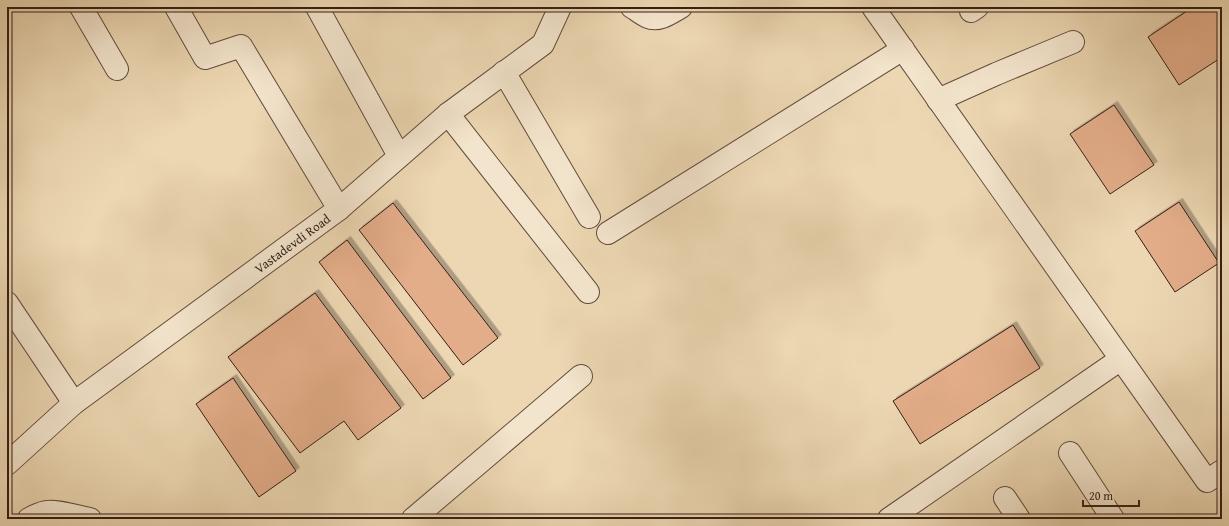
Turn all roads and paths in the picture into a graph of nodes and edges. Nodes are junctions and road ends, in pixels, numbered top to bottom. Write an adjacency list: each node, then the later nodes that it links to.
1 (82, 7): 10 (street)
2 (176, 7): 15 (street)
3 (317, 7): 14 (street)
4 (560, 7): 11 (street, Vastadevdi Road)
5 (632, 7): 6 (street)
6 (681, 7)
7 (873, 7): 9 (street)
8 (1073, 42): 12 (street)
9 (902, 49): 12 (street); 17 (street)
10 (117, 69)
11 (504, 72): 13 (street, Vastadevdi Road); 16 (street)
12 (938, 100): 20 (street)
13 (448, 114): 14 (street, Vastadevdi Road); 18 (street)
14 (399, 156): 15 (street, Vastadevdi Road)
15 (339, 209): 22 (street, Vastadevdi Road)
16 (589, 217)
17 (608, 233)
18 (588, 292)
19 (7, 303): 22 (street)
20 (1121, 360): 25 (street); 30 (street)
21 (581, 376): 29 (street)
22 (74, 403): 24 (street, Vastadevdi Road)
23 (1070, 453): 32 (street)
24 (7, 464)
25 (1217, 481)
26 (1005, 498): 31 (street)
27 (29, 519): 28 (street)
28 (90, 519)
29 (413, 519)
30 (889, 519)
31 (1019, 519)
32 (1113, 519)

